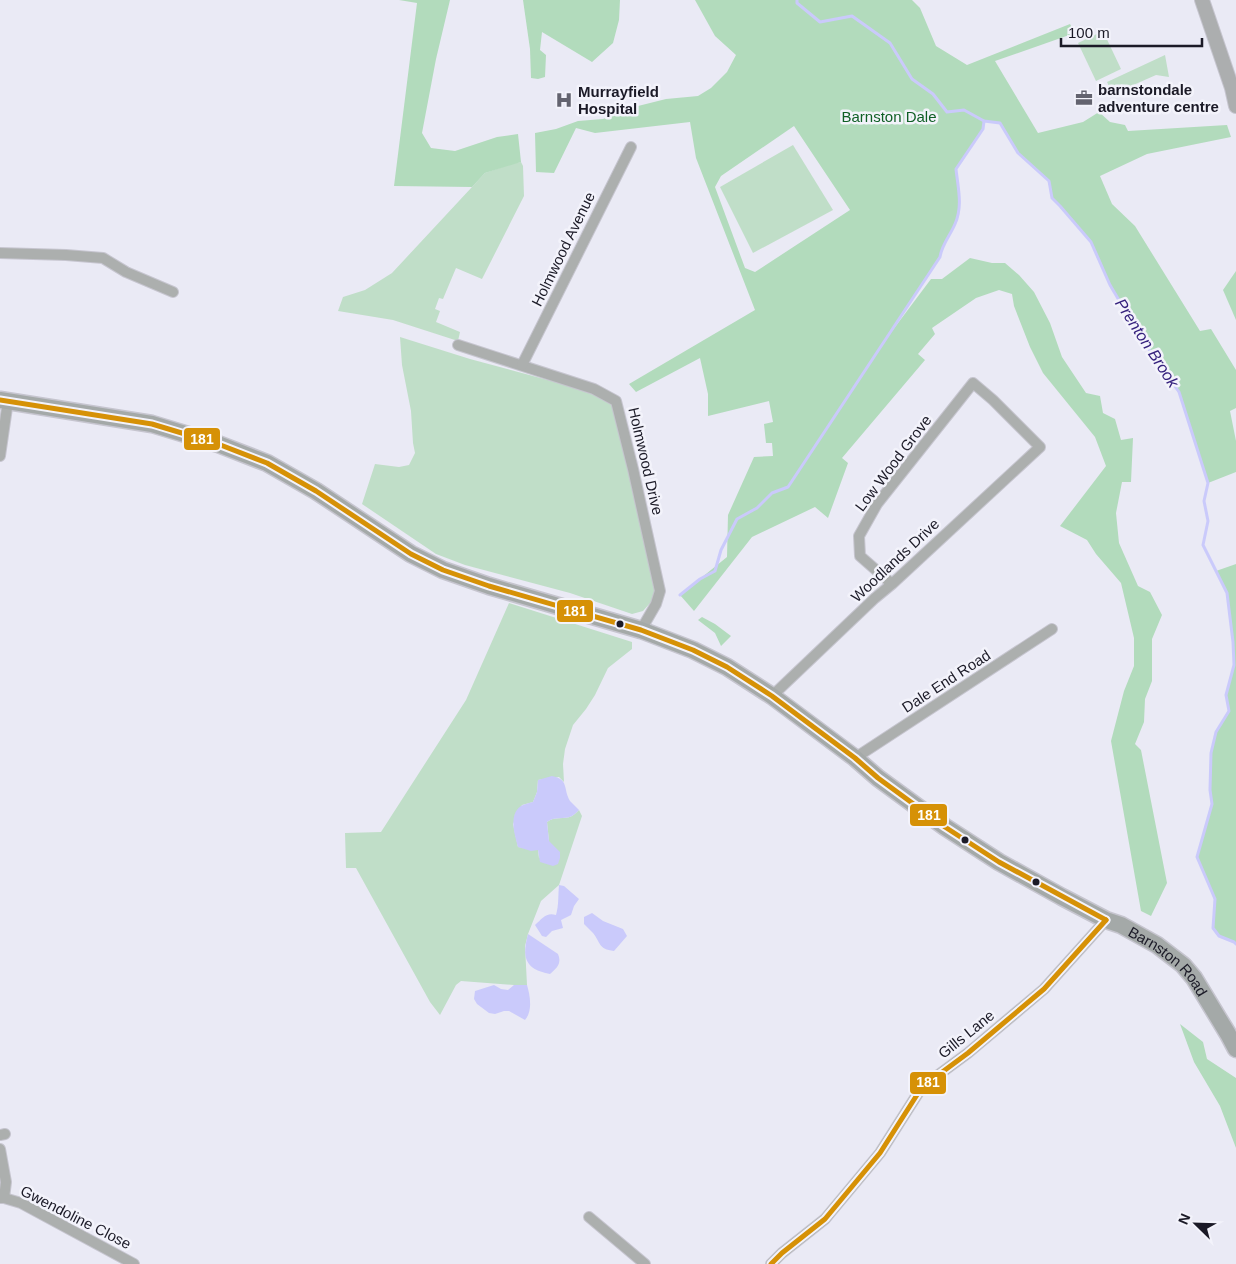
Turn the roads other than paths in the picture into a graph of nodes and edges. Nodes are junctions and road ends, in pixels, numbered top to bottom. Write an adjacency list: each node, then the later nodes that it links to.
1 (1202, 0): 2 (street)
2 (1236, 106)
3 (631, 147): 7 (street, Holmwood Avenue)
4 (0, 253): 5 (street)
5 (173, 292)
6 (458, 345): 7 (street, Holmwood Drive)
7 (522, 365): 13 (street, Holmwood Drive)
8 (4, 400): 10 (street); 13 (main road, Barnston Road)
9 (1040, 447): 11 (street, Woodlands Drive); 11 (street, Low Wood Grove)
10 (0, 456)
11 (892, 584): 14 (street, Woodlands Drive)
12 (1052, 629): 15 (street, Dale End Road)
13 (641, 630): 14 (main road, Barnston Road)
14 (772, 696): 15 (main road, Barnston Road)
15 (855, 758): 16 (main road, Barnston Road)
16 (1106, 920): 17 (main road, Barnston Road); 23 (street, Gills Lane)
17 (1236, 1049)
18 (0, 1149): 19 (street)
19 (2, 1198): 21 (street, Gwendoline Close)
20 (589, 1216): 22 (street)
21 (134, 1264)
22 (645, 1264)
23 (771, 1264)

